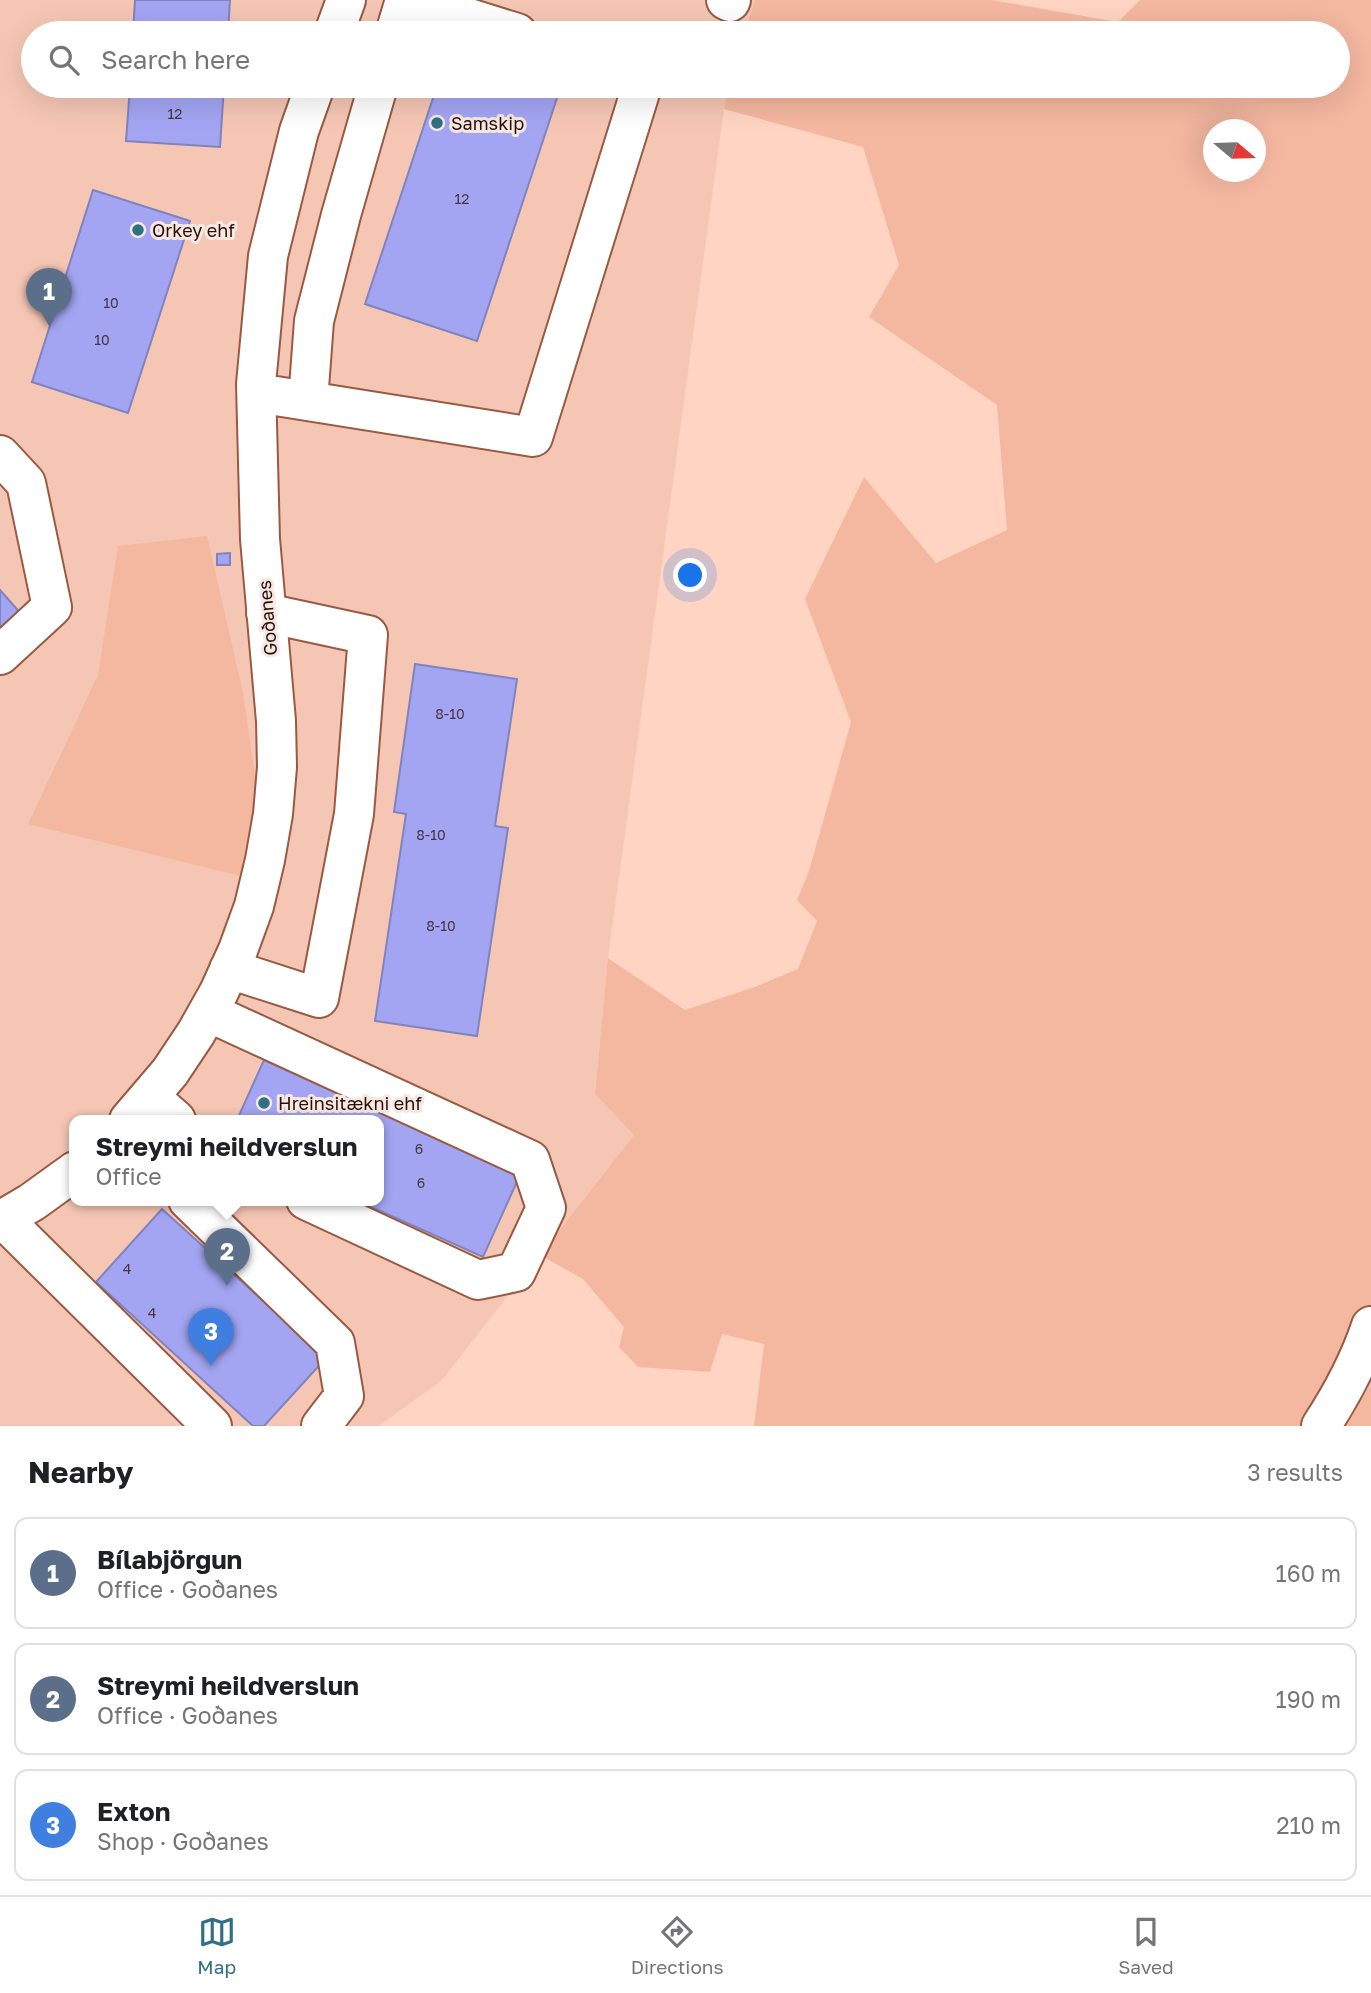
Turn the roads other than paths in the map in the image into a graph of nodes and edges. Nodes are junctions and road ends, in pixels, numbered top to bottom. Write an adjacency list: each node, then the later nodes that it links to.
1 (346, 0): 4 (street)
2 (405, 0): 5 (street)
3 (411, 0): 6 (street)
4 (338, 21)
5 (399, 21)
6 (478, 21)
7 (311, 98): 10 (street, Goðanes)
8 (375, 98): 11 (street)
9 (638, 98): 11 (street)
10 (257, 393): 11 (street); 13 (street, Goðanes)
11 (308, 401)
12 (0, 455): 14 (street)
13 (266, 613): 15 (street, Goðanes); 15 (street)
14 (0, 654)
15 (229, 969): 16 (street, Goðanes)
16 (208, 1012): 17 (street, Goðanes); 20 (street)
17 (152, 1112)
18 (69, 1175): 21 (street)
19 (194, 1206): 24 (street)
20 (319, 1206)
21 (2, 1220): 23 (street)
22 (1371, 1326): 25 (street)
23 (212, 1426)
24 (321, 1426)
25 (1321, 1426)

